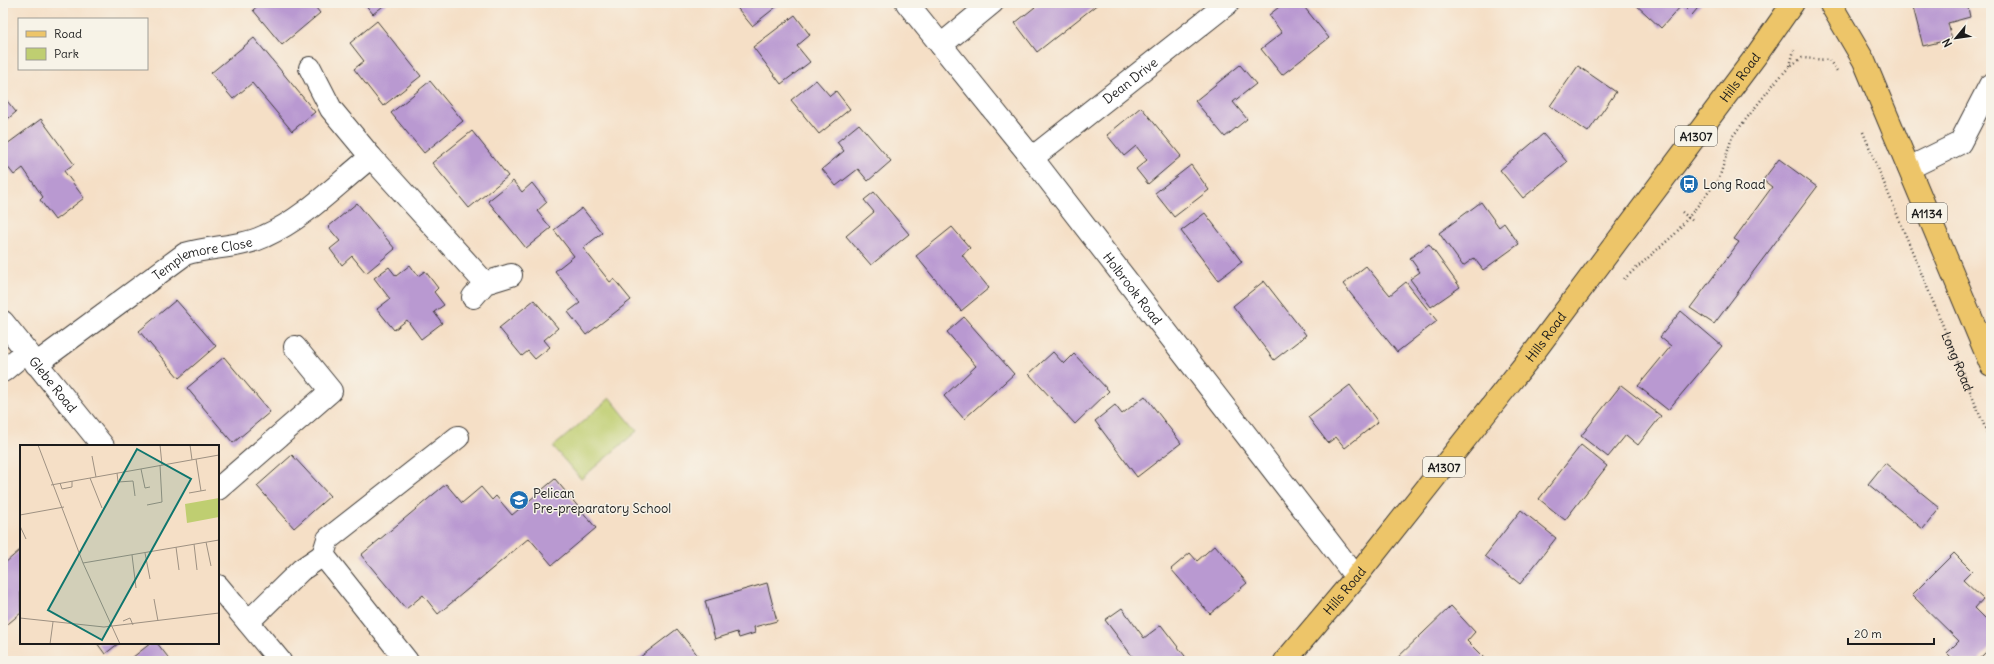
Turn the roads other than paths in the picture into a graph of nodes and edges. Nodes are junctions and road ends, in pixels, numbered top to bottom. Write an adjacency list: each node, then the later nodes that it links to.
1 (906, 3): 6 (street, Holbrook Road)
2 (992, 3): 6 (street)
3 (1228, 3): 10 (street, Dean Drive)
4 (1793, 3): 22 (main road, Hills Road / A1307)
5 (1830, 3): 11 (main road, A1134)
6 (940, 45): 10 (street, Holbrook Road)
7 (310, 68): 9 (street)
8 (1990, 85): 11 (street)
9 (371, 157): 12 (street); 15 (street, Templemore Close)
10 (1032, 158): 22 (street, Holbrook Road)
11 (1909, 168): 16 (main road, A1134)
12 (511, 275)
13 (3, 322): 15 (street, Glebe Road)
14 (295, 347): 20 (street)
15 (31, 358): 17 (street, Templemore Close); 19 (street, Glebe Road)
16 (1991, 365)
17 (3, 371)
18 (458, 437): 21 (street)
19 (102, 445)
20 (219, 488)
21 (323, 555): 24 (street); 26 (street)
22 (1356, 577): 27 (main road, Hills Road / A1307)
23 (219, 587): 24 (street)
24 (248, 622): 25 (street)
25 (280, 661)
26 (407, 661)
27 (1285, 661)

